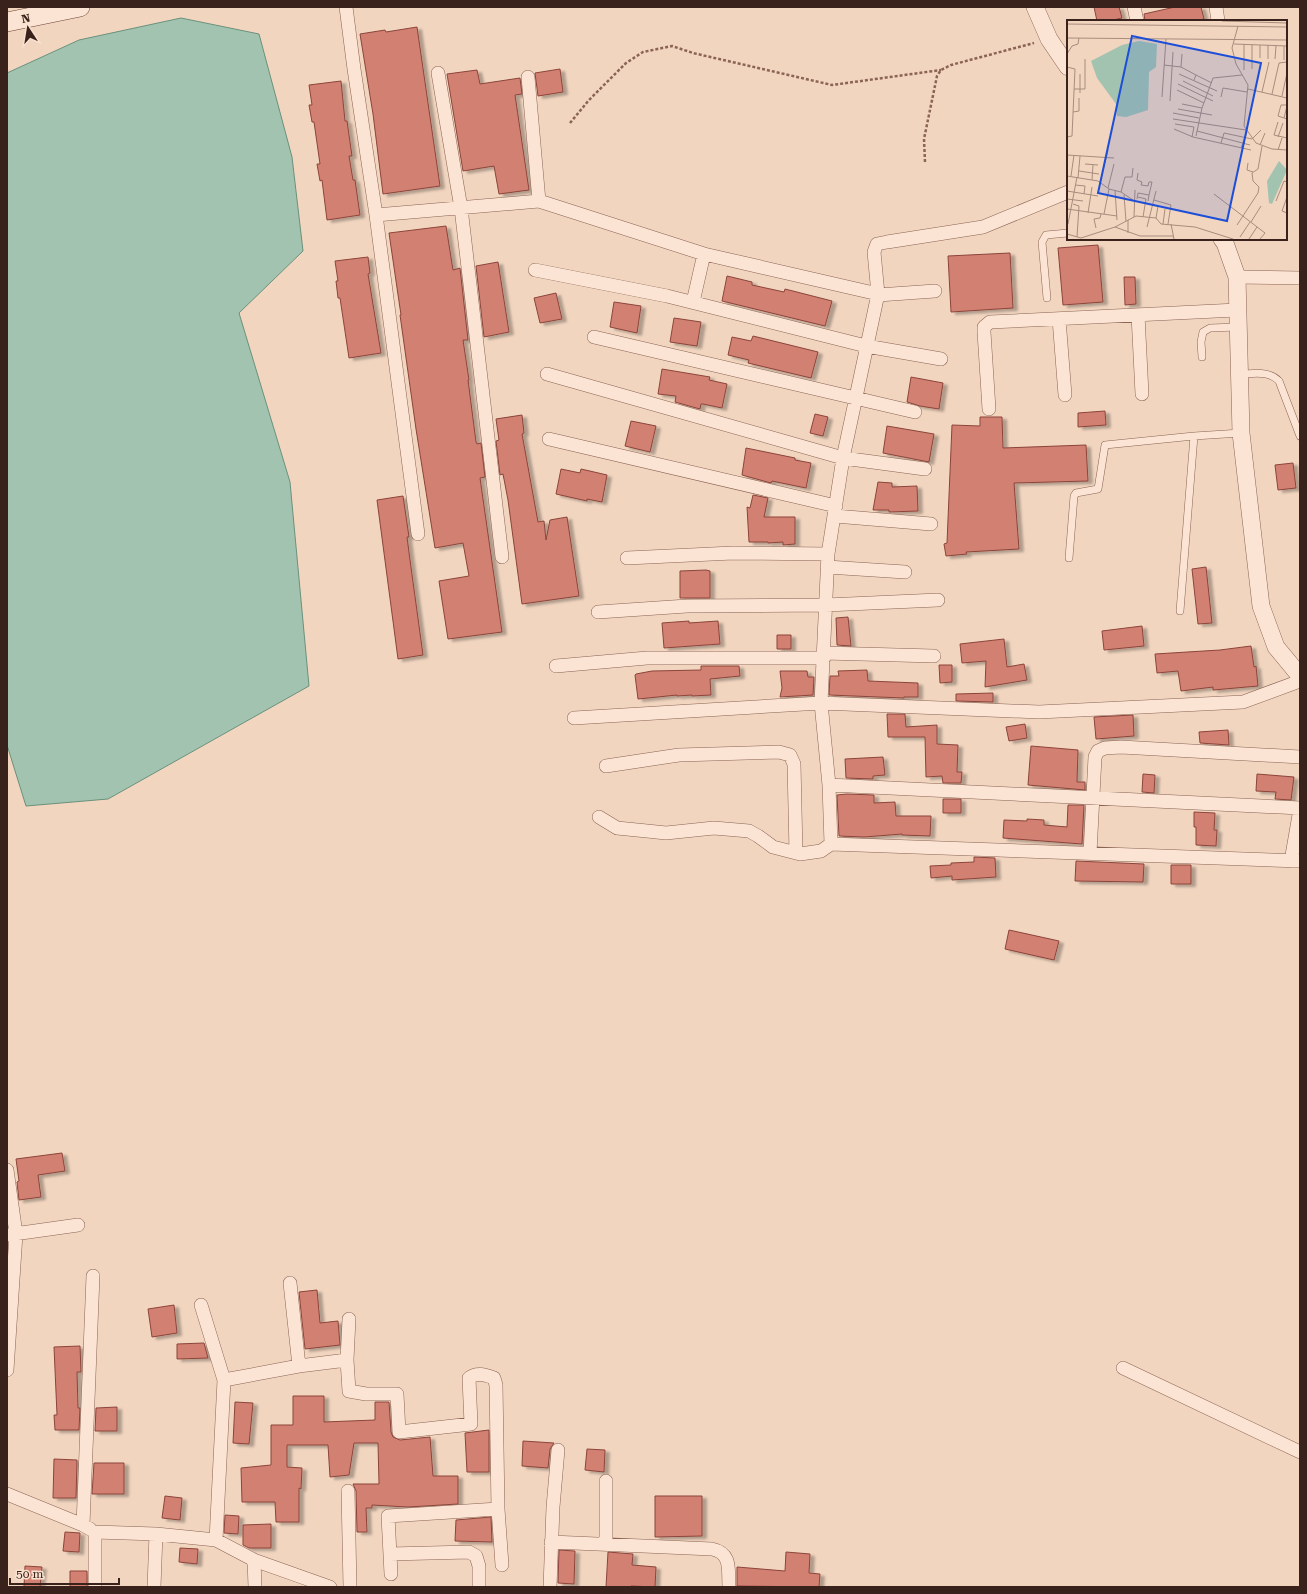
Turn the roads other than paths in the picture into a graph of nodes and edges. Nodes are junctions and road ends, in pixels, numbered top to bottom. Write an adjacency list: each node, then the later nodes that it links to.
1 (80, 7): 8 (main road)
2 (346, 7): 15 (street)
3 (1035, 7): 9 (street)
4 (1134, 7): 6 (street)
5 (1216, 7): 7 (street)
6 (1137, 20)
7 (1218, 20)
8 (7, 22)
9 (1067, 66)
10 (438, 73): 14 (street)
11 (528, 77): 13 (street)
12 (1067, 192): 23 (street)
13 (539, 201): 14 (street); 18 (street)
14 (461, 208): 15 (street); 49 (street)
15 (376, 215): 48 (street)
16 (1067, 233): 24 (lane)
17 (1223, 240): 20 (street)
18 (704, 254): 23 (street); 25 (street)
19 (535, 270): 25 (street)
20 (1237, 277): 21 (street); 28 (street)
21 (1300, 278)
22 (935, 291): 23 (street)
23 (878, 295): 30 (street)
24 (1047, 298)
25 (693, 302): 30 (street)
26 (1138, 315): 27 (street); 28 (street); 35 (street)
27 (1059, 318): 36 (street); 38 (street)
28 (1237, 319): 31 (lane); 34 (street)
29 (594, 337): 37 (street)
30 (866, 346): 32 (street); 37 (street)
31 (1202, 357)
32 (941, 359)
33 (547, 374): 44 (street)
34 (1239, 374): 40 (street); 42 (lane)
35 (1142, 394)
36 (1065, 395)
37 (855, 398): 39 (street); 44 (street)
38 (988, 409)
39 (915, 412)
40 (1241, 433): 41 (lane); 61 (street)
41 (1194, 436): 51 (lane); 56 (lane)
42 (1300, 436)
43 (548, 439): 46 (street)
44 (843, 458): 45 (street); 46 (street)
45 (925, 469)
46 (835, 511): 47 (street); 52 (street)
47 (931, 524)
48 (418, 534)
49 (502, 557)
50 (627, 558): 52 (street)
51 (1069, 558)
52 (828, 561): 53 (street); 55 (street)
53 (904, 572)
54 (938, 600): 55 (street)
55 (826, 605): 57 (street); 58 (street)
56 (1180, 611)
57 (598, 612)
58 (824, 655): 59 (street); 60 (street); 63 (street)
59 (934, 656)
60 (556, 666)
61 (1300, 676)
62 (1300, 681): 63 (street)
63 (821, 703): 64 (street); 67 (street)
64 (574, 718)
65 (1300, 757): 68 (street)
66 (606, 766): 72 (street)
67 (829, 785): 68 (street); 71 (street)
68 (1093, 798): 69 (street); 73 (street)
69 (1300, 809): 74 (street)
70 (599, 817): 72 (street)
71 (831, 844): 72 (street); 73 (street)
72 (796, 853)
73 (1090, 853): 74 (street)
74 (1295, 861)
75 (7, 1170): 77 (street)
76 (78, 1225): 77 (street)
77 (11, 1234): 85 (street)
78 (93, 1276): 93 (street)
79 (290, 1283): 83 (street)
80 (201, 1305): 86 (street)
81 (349, 1319): 82 (street)
82 (347, 1360): 83 (street); 92 (street)
83 (299, 1366): 86 (street)
84 (1122, 1368): 88 (street)
85 (7, 1370)
86 (224, 1380): 96 (street)
87 (558, 1450): 97 (street)
88 (1300, 1452)
89 (606, 1481): 98 (street)
90 (348, 1492): 107 (street)
91 (7, 1494): 93 (street)
92 (498, 1509): 99 (street); 101 (street)
93 (83, 1525): 94 (street)
94 (95, 1532): 95 (street); 103 (street)
95 (156, 1534): 96 (street); 104 (street)
96 (216, 1540): 100 (street)
97 (551, 1542): 98 (street); 109 (street)
98 (606, 1544): 110 (street)
99 (390, 1554): 102 (street); 108 (street)
100 (254, 1560): 105 (street); 106 (street)
101 (502, 1565)
102 (392, 1574)
103 (95, 1587)
104 (154, 1587)
105 (255, 1587)
106 (330, 1587)
107 (350, 1587)
108 (479, 1587)
109 (550, 1587)
110 (729, 1587)

